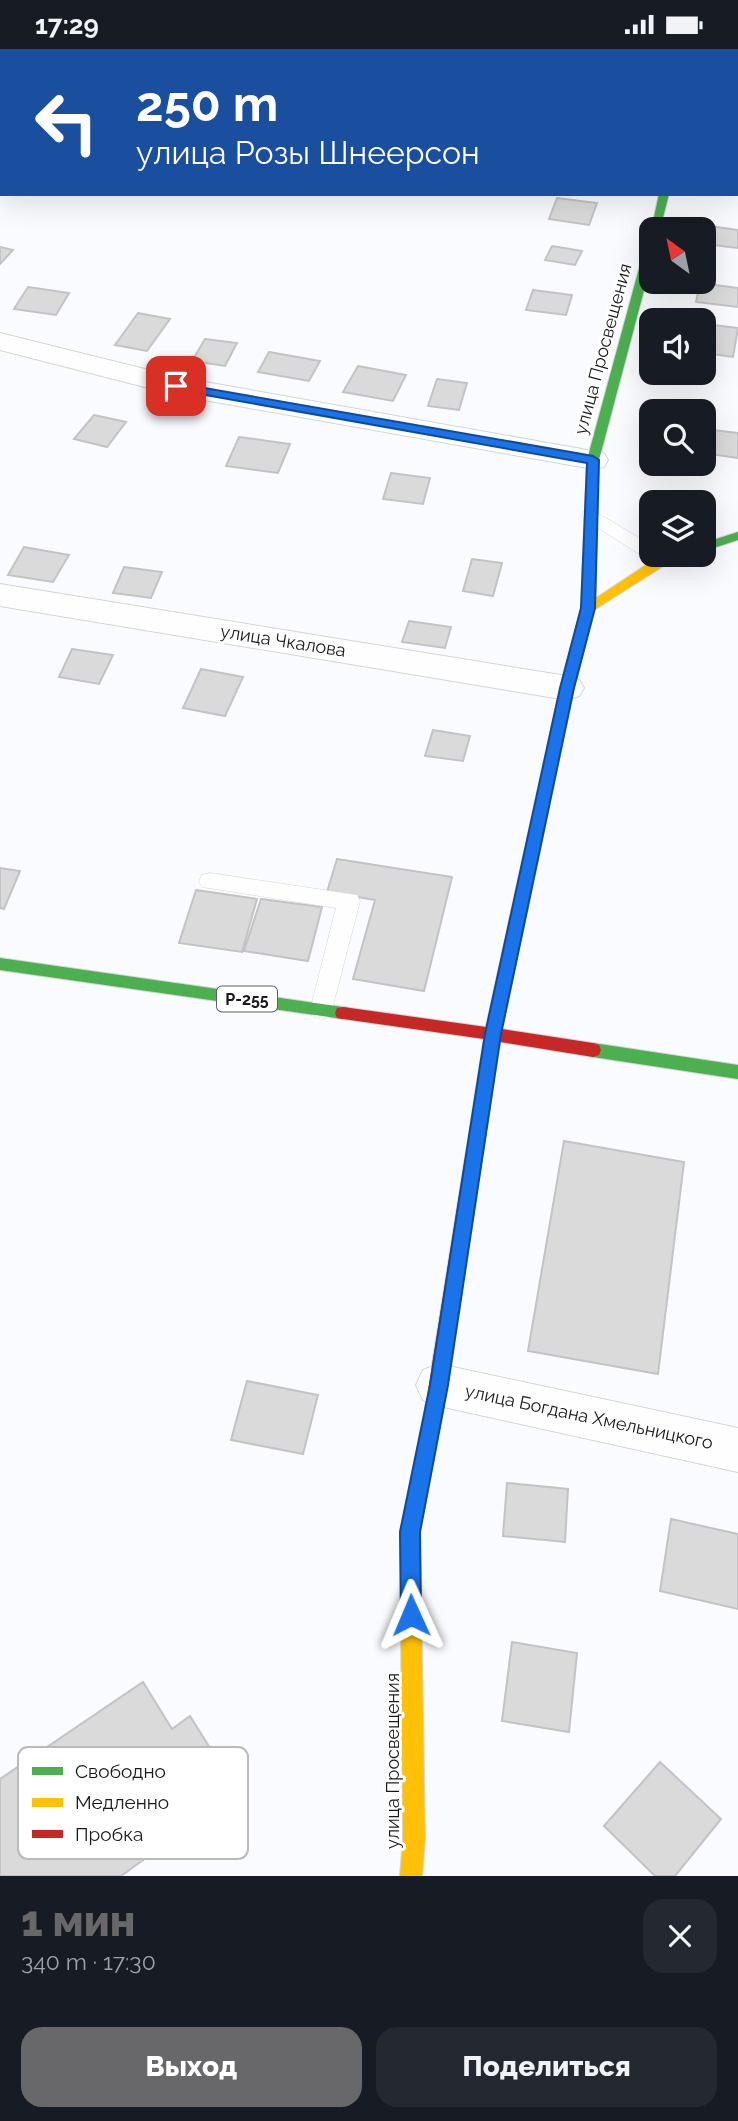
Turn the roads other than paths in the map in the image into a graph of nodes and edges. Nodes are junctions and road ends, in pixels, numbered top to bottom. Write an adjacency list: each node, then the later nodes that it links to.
1 (663, 196): 2 (main road)
2 (658, 217)
3 (639, 288): 5 (main road, улица Просвещения)
4 (0, 341): 5 (street)
5 (593, 460): 6 (main road, улица Просвещения)
6 (591, 515): 8 (lane); 12 (main road, улица Просвещения)
7 (738, 536): 9 (main road)
8 (639, 543)
9 (716, 543)
10 (646, 567): 12 (main road)
11 (0, 595): 13 (street, улица Чкалова)
12 (588, 608): 13 (main road, улица Просвещения)
13 (567, 688): 17 (main road, улица Просвещения)
14 (210, 881): 16 (lane)
15 (0, 964): 16 (main road, Р-255)
16 (321, 1010): 17 (main road, Р-255)
17 (493, 1034): 18 (main road); 19 (main road, улица Просвещения)
18 (738, 1072)
19 (439, 1385): 20 (street, улица Богдана Хмельницкого); 21 (main road, улица Просвещения)
20 (738, 1450)
21 (421, 1864)

